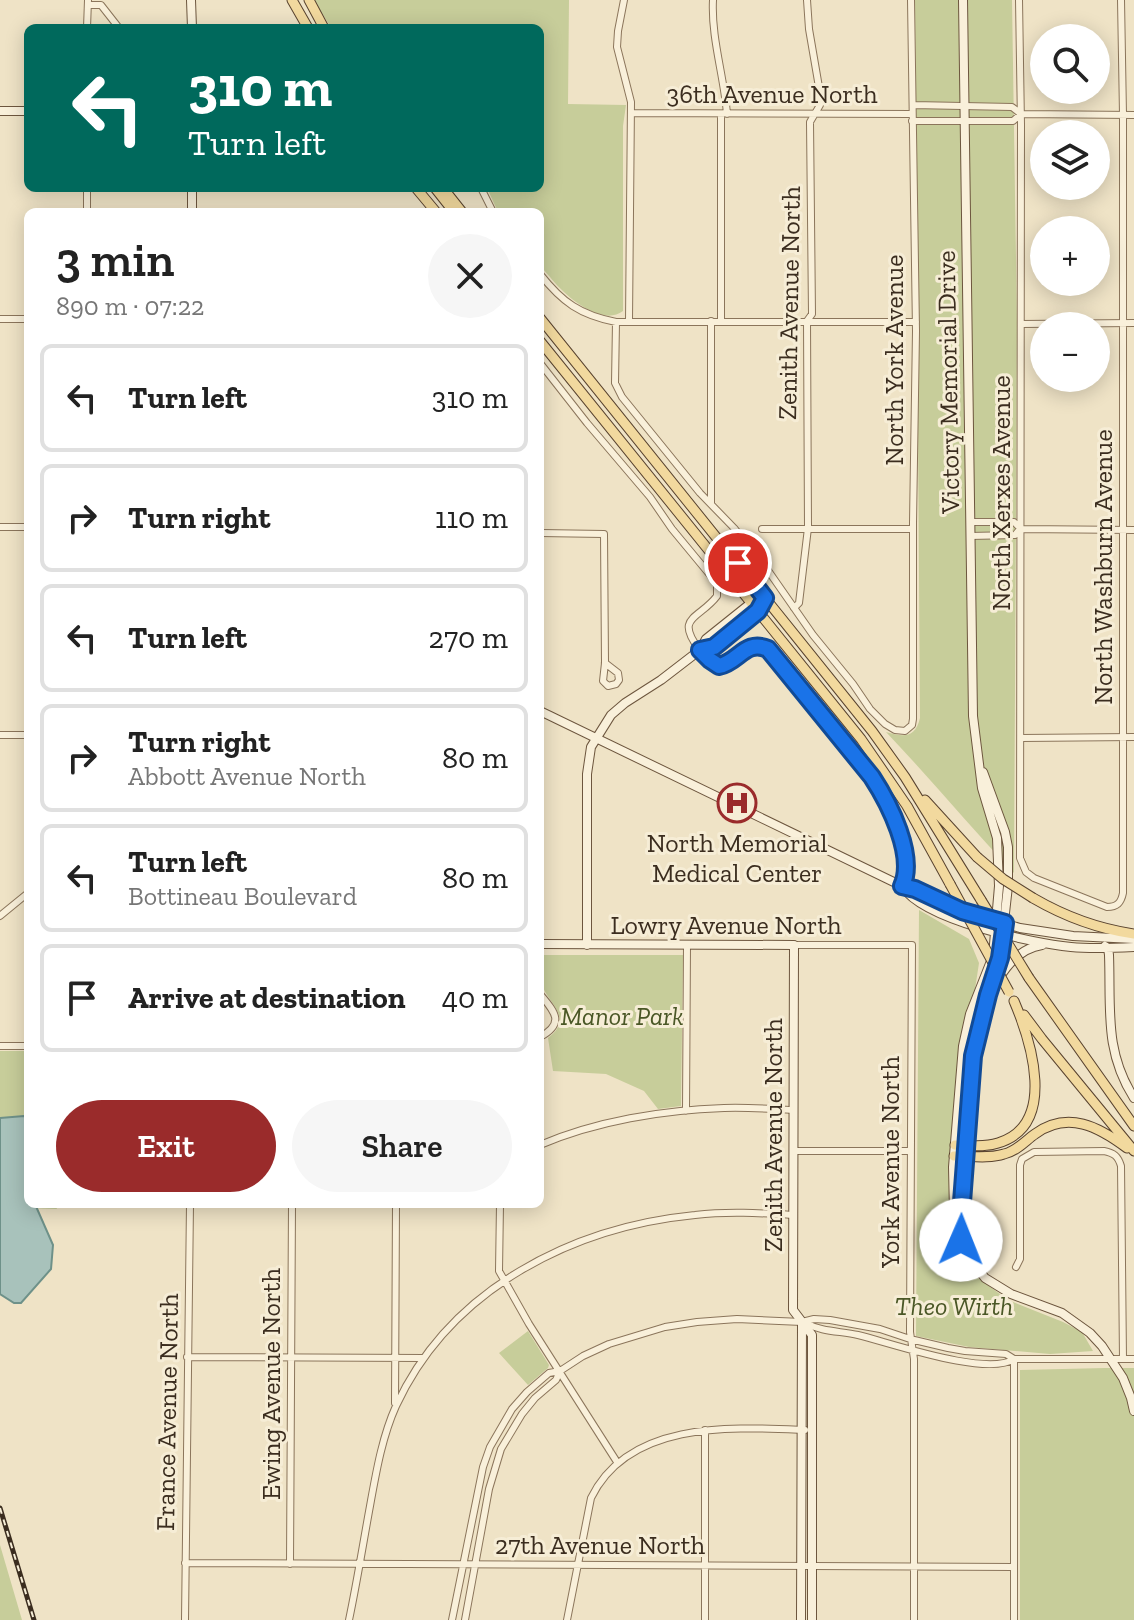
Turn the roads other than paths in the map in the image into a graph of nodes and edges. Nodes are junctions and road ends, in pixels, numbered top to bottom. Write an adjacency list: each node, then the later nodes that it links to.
1 (191, 0): 14 (street)
2 (289, 0): 15 (main road); 16 (main road)
3 (309, 0): 17 (main road)
4 (624, 0): 22 (street)
5 (713, 0): 24 (street)
6 (807, 0): 23 (street, Zenith Avenue North)
7 (911, 0): 18 (street, North York Avenue)
8 (963, 0): 19 (street, Victory Memorial Drive)
9 (1019, 0): 25 (street, North Xerxes Avenue)
10 (1121, 0): 26 (street, North Washburn Avenue)
11 (88, 2): 12 (street); 13 (street)
12 (87, 24)
13 (116, 24)
14 (192, 24)
15 (299, 24)
16 (305, 24)
17 (322, 24)
18 (913, 105): 19 (street); 28 (street, North York Avenue)
19 (964, 107): 25 (street); 29 (street, Victory Memorial Drive)
20 (0, 111): 21 (street)
21 (24, 111)
22 (631, 113): 24 (street, 36th Avenue North); 39 (street)
23 (815, 113): 24 (street, 36th Avenue North); 28 (street, 36th Avenue North); 42 (street, Zenith Avenue North)
24 (724, 114): 41 (street)
25 (1021, 114): 26 (street); 29 (street, 36th Avenue North); 48 (street, North Xerxes Avenue)
26 (1123, 115): 27 (street); 46 (street, North Washburn Avenue)
27 (1134, 115)
28 (912, 118): 29 (street, 36th Avenue North); 44 (street, North York Avenue)
29 (964, 122): 52 (street, Victory Memorial Drive)
30 (419, 192): 33 (main road)
31 (438, 192): 34 (main road)
32 (446, 192): 35 (main road)
33 (433, 208)
34 (451, 208)
35 (459, 208)
36 (544, 279): 43 (street)
37 (0, 319): 38 (street)
38 (24, 319)
39 (629, 321): 40 (street); 43 (street)
40 (711, 321): 41 (street); 51 (street)
41 (721, 321): 42 (street)
42 (807, 321): 44 (street); 55 (street, Zenith Avenue North)
43 (616, 322): 51 (street)
44 (916, 322): 57 (street, North York Avenue)
45 (544, 323): 63 (main road)
46 (1123, 323): 47 (street); 48 (street); 59 (street, North Washburn Avenue)
47 (1134, 323)
48 (1021, 324): 58 (street, North Xerxes Avenue)
49 (544, 346): 64 (main road)
50 (544, 368): 66 (street)
51 (711, 503): 65 (street)
52 (970, 522): 58 (street); 62 (street, Victory Memorial Drive)
53 (0, 527): 54 (street)
54 (24, 527)
55 (808, 528): 56 (street); 57 (street); 65 (street, Zenith Avenue North)
56 (762, 529)
57 (913, 529): 65 (street, North York Avenue)
58 (1021, 529): 59 (street); 62 (street); 74 (street, North Xerxes Avenue)
59 (1123, 529): 60 (street); 71 (street, North Washburn Avenue)
60 (1134, 530)
61 (544, 533): 67 (street)
62 (970, 536): 80 (street, Victory Memorial Drive)
63 (765, 598): 64 (street); 75 (main road)
64 (755, 607): 66 (street); 92 (main road, bridge)
65 (794, 608)
66 (700, 650): 73 (street); 76 (street)
67 (605, 663)
68 (544, 713): 73 (street)
69 (0, 735): 70 (street)
70 (24, 735)
71 (1123, 737): 72 (street); 74 (street); 77 (street, North Washburn Avenue)
72 (1134, 737)
73 (596, 738): 76 (street); 86 (street)
74 (1021, 738): 77 (street, North Xerxes Avenue)
75 (889, 754): 82 (main road, bridge); 101 (main road, bridge)
76 (902, 886): 80 (street); 81 (street)
77 (1123, 893)
78 (24, 896): 79 (street)
79 (0, 916)
80 (1000, 921): 81 (street, Victory Memorial Drive); 83 (street)
81 (999, 933): 85 (street); 94 (street); 104 (street)
82 (1134, 937): 83 (street)
83 (1095, 938): 91 (street)
84 (544, 944): 86 (street, Lowry Avenue North)
85 (1048, 944): 91 (street); 94 (street)
86 (587, 945): 87 (street, Lowry Avenue North)
87 (687, 945): 88 (street, Lowry Avenue North); 100 (street)
88 (794, 945): 89 (street, Lowry Avenue North); 99 (street, Zenith Avenue North)
89 (912, 945): 106 (street, York Avenue North)
90 (1134, 947): 91 (street)
91 (1108, 948): 98 (street)
92 (1012, 997): 103 (main road); 107 (main road)
93 (544, 999): 95 (street)
94 (985, 1006): 103 (street)
95 (544, 1035)
96 (0, 1046): 97 (street)
97 (24, 1046)
98 (1134, 1098)
99 (793, 1110): 100 (street); 105 (street, Zenith Avenue North)
100 (686, 1111): 102 (street)
101 (1134, 1126)
102 (544, 1144)
103 (968, 1145): 104 (main road); 108 (street)
104 (954, 1150): 108 (main road); 114 (street)
105 (793, 1151): 106 (street); 113 (street, Zenith Avenue North)
106 (909, 1151): 118 (street, York Avenue North)
107 (1134, 1152): 108 (main road)
108 (965, 1156): 114 (street)
109 (190, 1208): 120 (street, France Avenue North)
110 (292, 1208): 121 (street, Ewing Avenue North)
111 (396, 1208): 122 (street)
112 (500, 1208): 116 (street)
113 (793, 1215): 116 (street); 117 (street, Zenith Avenue North)
114 (961, 1240): 127 (street)
115 (1016, 1267): 125 (street)
116 (504, 1280): 123 (street); 128 (street)
117 (802, 1322): 118 (street); 119 (street); 128 (street); 132 (street, Zenith Avenue North)
118 (910, 1339): 119 (street, York Avenue North); 124 (street)
119 (913, 1350): 124 (street); 142 (street, York Avenue North)
120 (187, 1357): 121 (street); 134 (street, France Avenue North)
121 (291, 1357): 122 (street); 135 (street, Ewing Avenue North)
122 (395, 1358): 123 (street); 129 (street)
123 (424, 1358): 129 (street)
124 (1014, 1359): 127 (street); 143 (street)
125 (1123, 1359): 126 (street); 127 (street)
126 (1134, 1359)
127 (1111, 1360): 130 (street)
128 (560, 1371): 133 (street); 137 (street); 138 (street)
129 (395, 1407): 136 (street)
130 (1134, 1411)
131 (705, 1430): 132 (street); 133 (street); 140 (street)
132 (807, 1431): 141 (street, Zenith Avenue North)
133 (617, 1462): 139 (street)
134 (185, 1563): 135 (street, 27th Avenue North); 144 (street, France Avenue North)
135 (290, 1564): 136 (street, 27th Avenue North)
136 (359, 1564): 137 (street, 27th Avenue North); 145 (street)
137 (462, 1565): 138 (street, 27th Avenue North); 146 (street)
138 (475, 1565): 139 (street, 27th Avenue North); 147 (street)
139 (578, 1565): 140 (street, 27th Avenue North); 148 (street)
140 (705, 1566): 141 (street, 27th Avenue North); 149 (street)
141 (807, 1566): 142 (street, 27th Avenue North); 150 (street, Zenith Avenue North); 151 (street, Zenith Avenue North)
142 (914, 1567): 143 (street, 27th Avenue North); 152 (street, York Avenue North)
143 (1014, 1567): 153 (street)
144 (185, 1620)
145 (349, 1620)
146 (452, 1620)
147 (465, 1620)
148 (567, 1620)
149 (705, 1620)
150 (801, 1620)
151 (812, 1620)
152 (914, 1620)
153 (1014, 1620)

